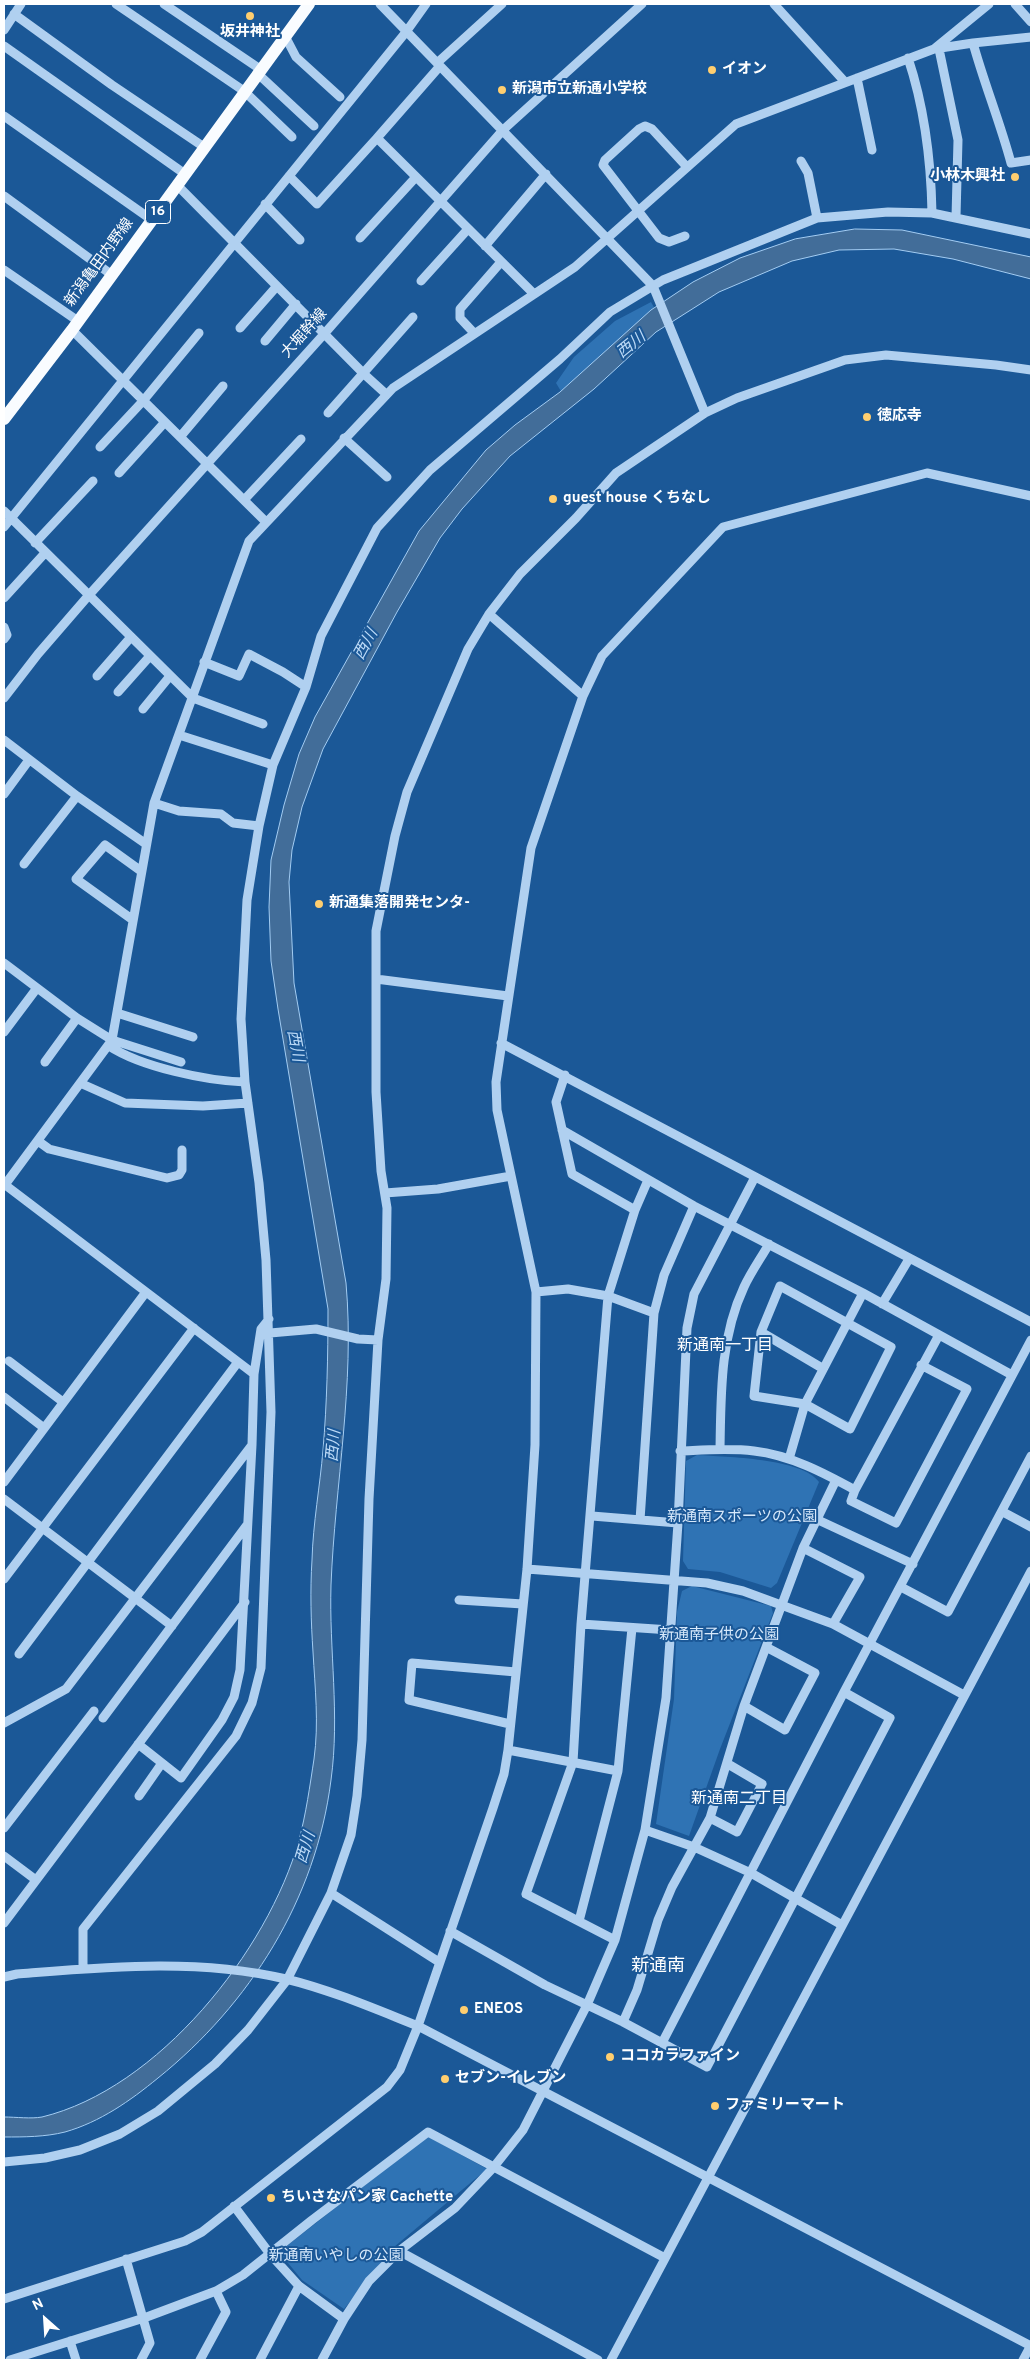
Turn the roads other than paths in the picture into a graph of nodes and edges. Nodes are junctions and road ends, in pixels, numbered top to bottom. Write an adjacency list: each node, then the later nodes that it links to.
1 (21, 4): 12 (street)
2 (116, 4): 26 (street)
3 (164, 4): 23 (street)
4 (309, 4): 16 (main road, 新潟亀田内野線 / 16)
5 (380, 4): 15 (street)
6 (426, 4): 15 (street)
7 (502, 4): 22 (street)
8 (642, 4): 30 (street, 大堀幹線)
9 (774, 4): 25 (street)
10 (989, 4): 20 (street)
11 (1015, 4): 13 (street)
12 (14, 14): 14 (street); 33 (street)
13 (1031, 22)
14 (4, 30)
15 (406, 32): 22 (street); 40 (street)
16 (285, 36): 23 (main road, 新潟亀田内野線 / 16); 27 (street)
17 (1031, 38): 18 (street)
18 (973, 42): 20 (street); 35 (street)
19 (4, 46): 38 (street)
20 (937, 49): 21 (street); 48 (street)
21 (908, 58): 24 (street); 47 (street)
22 (438, 64): 30 (street); 32 (street)
23 (259, 71): 26 (main road, 新潟亀田内野線 / 16); 29 (street)
24 (857, 78): 25 (street); 34 (street)
25 (845, 82): 37 (street)
26 (244, 91): 31 (street); 33 (main road, 新潟亀田内野線 / 16)
27 (340, 97)
28 (4, 116): 50 (street)
29 (314, 126)
30 (503, 130): 39 (street); 44 (street, 大堀幹線)
31 (292, 137)
32 (377, 138): 40 (street); 41 (street)
33 (204, 147): 38 (main road, 新潟亀田内野線 / 16)
34 (872, 150)
35 (1031, 160)
36 (801, 161): 49 (street)
37 (686, 167): 46 (street); 46 (street)
38 (185, 174): 42 (main road, 新潟亀田内野線 / 16)
39 (546, 174): 55 (street); 58 (street)
40 (289, 176): 45 (street)
41 (416, 177): 44 (street); 54 (street)
42 (177, 185): 50 (main road, 新潟亀田内野線 / 16); 57 (street)
43 (4, 196): 61 (street)
44 (441, 202): 51 (street); 71 (street, 大堀幹線)
45 (266, 204): 56 (street); 57 (street)
46 (638, 210): 53 (street); 55 (street)
47 (932, 213): 48 (street); 49 (street)
48 (956, 217): 52 (street)
49 (817, 218): 64 (street)
50 (152, 220): 61 (main road, 新潟亀田内野線 / 16)
51 (468, 229): 58 (street); 62 (street)
52 (1031, 234)
53 (685, 236)
54 (360, 238)
55 (609, 238): 64 (street); 65 (street)
56 (300, 240)
57 (234, 243): 63 (street); 76 (street)
58 (485, 246): 59 (street)
59 (501, 262): 65 (street); 72 (street)
60 (4, 270): 68 (street)
61 (112, 274): 68 (main road, 新潟亀田内野線 / 16)
62 (421, 281)
63 (277, 286): 66 (street); 69 (street)
64 (654, 286): 82 (street); 109 (street)
65 (534, 294): 72 (street)
66 (296, 304): 71 (street); 73 (street)
67 (412, 317): 75 (street)
68 (75, 326): 76 (street); 80 (main road, 新潟亀田内野線 / 16)
69 (240, 328)
70 (199, 333): 79 (street)
71 (325, 333): 75 (street); 88 (street, 大堀幹線)
72 (474, 333): 78 (street)
73 (264, 341)
74 (1031, 370): 82 (street)
75 (364, 374): 78 (street); 81 (street)
76 (122, 380): 79 (street); 94 (street)
77 (223, 386): 84 (street)
78 (386, 394): 85 (street)
79 (143, 401): 83 (street); 87 (street)
80 (6, 410)
81 (328, 413)
82 (705, 413): 101 (street)
83 (165, 422): 84 (street); 89 (street)
84 (180, 437): 88 (street)
85 (344, 438): 90 (street); 95 (street)
86 (301, 439): 93 (street)
87 (100, 447)
88 (207, 462): 93 (street); 99 (street, 大堀幹線)
89 (119, 473)
90 (386, 477)
91 (93, 481): 97 (street)
92 (1031, 496): 111 (street)
93 (244, 500): 95 (street)
94 (7, 515): 96 (street); 97 (street)
95 (266, 522): 106 (street)
96 (4, 527)
97 (35, 543): 98 (street)
98 (45, 553): 99 (street); 100 (street)
99 (89, 595): 103 (street); 112 (street, 大堀幹線)
100 (4, 598)
101 (489, 614): 111 (street); 129 (street)
102 (4, 627): 104 (street)
103 (131, 637): 105 (street); 107 (street)
104 (4, 639)
105 (150, 656): 108 (street); 110 (street)
106 (204, 662): 109 (street); 113 (street)
107 (97, 676)
108 (170, 676): 113 (street); 114 (street)
109 (306, 687): 119 (street)
110 (118, 692)
111 (583, 696): 131 (street)
112 (4, 698)
113 (193, 698): 115 (street); 116 (street)
114 (143, 708)
115 (263, 724)
116 (179, 735): 119 (street); 122 (street)
117 (4, 740): 118 (street)
118 (29, 760): 120 (street); 121 (street)
119 (273, 765): 123 (street)
120 (4, 794)
121 (77, 796): 124 (street); 125 (street)
122 (154, 804): 123 (street); 124 (street)
123 (259, 826): 141 (street)
124 (146, 844): 126 (street)
125 (24, 864)
126 (141, 871): 127 (street); 127 (street)
127 (133, 920): 132 (street)
128 (4, 963): 130 (street)
129 (376, 979): 131 (street); 151 (street)
130 (37, 988): 133 (street); 134 (street)
131 (508, 996): 137 (street)
132 (118, 1013): 135 (street); 136 (street)
133 (77, 1018): 136 (street); 138 (street)
134 (4, 1032)
135 (193, 1037)
136 (111, 1043): 139 (street); 141 (street); 142 (street)
137 (501, 1043): 140 (street); 147 (street)
138 (45, 1062)
139 (181, 1062)
140 (565, 1075): 144 (street); 148 (street)
141 (245, 1082): 143 (street)
142 (80, 1083): 143 (street); 145 (street)
143 (248, 1103): 163 (street)
144 (562, 1130): 149 (street); 153 (street)
145 (38, 1140): 146 (street); 150 (street)
146 (182, 1150)
147 (511, 1176): 151 (street); 158 (street)
148 (755, 1177): 154 (street); 156 (street)
149 (648, 1180): 152 (street); 153 (street)
150 (4, 1185): 157 (street)
151 (385, 1193): 170 (street)
152 (694, 1206): 154 (street); 162 (street)
153 (635, 1210): 160 (street)
154 (730, 1225): 155 (street); 184 (street)
155 (769, 1244): 159 (street); 183 (street)
156 (909, 1259): 161 (street); 164 (street)
157 (146, 1292): 166 (street); 179 (street)
158 (536, 1292): 160 (street); 203 (street)
159 (863, 1293): 161 (street); 165 (street)
160 (608, 1296): 162 (street); 193 (street)
161 (882, 1304): 169 (street)
162 (654, 1313): 195 (street)
163 (269, 1319): 168 (street); 176 (street)
164 (1031, 1322)
165 (849, 1323): 167 (street); 175 (street); 180 (street)
166 (194, 1328): 173 (street); 199 (street)
167 (761, 1332): 175 (street); 180 (street)
168 (270, 1333): 170 (street); 252 (street)
169 (939, 1335): 174 (street); 177 (street)
170 (378, 1340): 244 (street)
171 (1031, 1340): 177 (street)
172 (10, 1361): 179 (street)
173 (238, 1362): 176 (street); 201 (street)
174 (921, 1365): 190 (street); 190 (street)
175 (822, 1368): 180 (street)
176 (254, 1374): 182 (street)
177 (1012, 1375): 202 (street)
178 (4, 1397): 181 (street)
179 (63, 1402): 181 (street)
180 (805, 1404): 186 (street)
181 (44, 1428): 187 (street)
182 (252, 1445): 197 (street); 209 (street)
183 (720, 1449): 184 (street); 186 (street)
184 (680, 1451): 196 (street)
185 (1031, 1456): 192 (street)
186 (789, 1458): 188 (street)
187 (7, 1470): 189 (street)
188 (836, 1480): 190 (street); 194 (street)
189 (4, 1482)
190 (856, 1490)
191 (4, 1499): 199 (street)
192 (1003, 1512): 198 (street); 208 (street)
193 (592, 1516): 195 (street); 205 (street)
194 (816, 1519): 200 (street); 202 (street)
195 (640, 1520): 196 (street)
196 (678, 1523): 207 (street)
197 (248, 1525): 211 (street); 216 (street)
198 (1031, 1526)
199 (42, 1528): 201 (street); 206 (street)
200 (803, 1548): 213 (street); 215 (street)
201 (88, 1562): 209 (street); 221 (street)
202 (913, 1564): 208 (street)
203 (527, 1569): 205 (street); 212 (street)
204 (1031, 1571): 224 (street)
205 (585, 1573): 207 (street); 214 (street)
206 (4, 1579)
207 (673, 1580): 213 (street); 218 (street)
208 (901, 1587): 219 (street)
209 (136, 1598): 216 (street); 228 (street)
210 (459, 1600): 212 (street)
211 (245, 1602): 230 (street); 233 (street)
212 (523, 1604): 222 (street)
213 (783, 1604): 215 (street); 220 (street)
214 (581, 1624): 217 (street); 232 (street)
215 (833, 1624): 219 (street)
216 (172, 1626): 227 (street)
217 (632, 1628): 218 (street); 235 (street)
218 (670, 1630): 239 (street)
219 (872, 1643): 223 (street); 224 (street)
220 (766, 1647): 225 (street); 225 (street)
221 (19, 1654)
222 (516, 1672): 229 (street); 229 (street)
223 (844, 1692): 242 (street); 245 (street)
224 (964, 1695): 248 (street)
225 (744, 1706): 234 (street)
226 (94, 1711): 238 (street)
227 (103, 1718)
228 (4, 1723)
229 (510, 1724): 231 (street)
230 (138, 1744): 233 (street); 243 (street)
231 (508, 1750): 232 (street); 249 (street)
232 (573, 1762): 235 (street); 246 (street)
233 (162, 1763): 236 (street)
234 (728, 1764): 237 (street); 237 (street)
235 (618, 1771): 246 (street)
236 (138, 1796)
237 (710, 1818): 240 (street)
238 (4, 1828)
239 (645, 1830): 240 (street); 250 (street)
240 (694, 1847): 242 (street); 256 (street)
241 (4, 1856): 243 (street)
242 (751, 1873): 245 (street); 258 (street)
243 (36, 1880): 247 (street)
244 (331, 1893): 251 (street); 254 (street)
245 (796, 1899): 248 (street); 258 (street)
246 (579, 1921): 250 (street)
247 (4, 1923)
248 (842, 1925): 262 (street)
249 (450, 1931): 251 (street); 255 (street)
250 (615, 1940): 255 (street)
251 (439, 1962): 257 (street)
252 (83, 1969): 253 (street); 254 (street)
253 (4, 1977)
254 (287, 1980): 257 (street); 260 (street)
255 (587, 2005): 256 (street); 259 (street)
256 (624, 2022): 258 (street)
257 (418, 2026): 259 (street); 263 (street)
258 (662, 2043)
259 (544, 2092): 261 (street); 262 (street)
260 (4, 2162)
261 (493, 2168): 264 (street); 265 (street); 266 (street)
262 (708, 2178): 266 (street); 274 (street)
263 (234, 2206): 265 (street); 267 (street)
264 (398, 2251): 272 (street); 281 (street)
265 (270, 2254): 268 (street); 269 (street)
266 (665, 2258): 282 (street)
267 (126, 2259): 270 (street); 271 (street)
268 (299, 2286): 272 (street); 279 (street)
269 (216, 2291): 271 (street); 278 (street)
270 (4, 2298)
271 (144, 2318): 273 (street); 277 (street)
272 (344, 2320): 280 (street)
273 (70, 2341): 275 (street); 276 (street)
274 (1031, 2346): 283 (street)
275 (12, 2360)
276 (76, 2360)
277 (141, 2360)
278 (200, 2360)
279 (260, 2360)
280 (322, 2360)
281 (598, 2360)
282 (611, 2360)
283 (1023, 2360)

